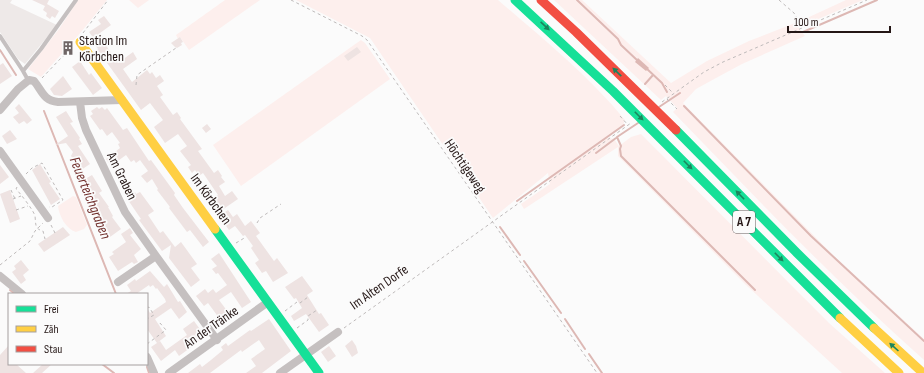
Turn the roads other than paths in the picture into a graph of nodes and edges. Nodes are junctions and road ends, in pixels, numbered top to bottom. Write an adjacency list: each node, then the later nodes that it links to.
1 (76, 0): 6 (lane)
2 (515, 0): 26 (main road, A 7, one-way to 26)
3 (541, 0): 27 (main road, A 7, one-way to 3)
4 (0, 36): 6 (lane)
5 (80, 42): 8 (main road, Im Körbchen)
6 (23, 71): 7 (lane)
7 (28, 80): 9 (street); 10 (street)
8 (122, 100): 9 (street); 17 (main road, Im Körbchen)
9 (80, 102): 13 (street, Am Graben)
10 (0, 110)
11 (0, 151): 12 (street)
12 (46, 214)
13 (156, 256): 15 (street); 19 (street, Am Graben)
14 (0, 276): 16 (street)
15 (118, 282)
16 (21, 293)
17 (268, 302): 19 (street, An der Tränke); 20 (main road, Im Körbchen)
18 (338, 332): 20 (street)
19 (217, 340): 23 (street, An der Tränke)
20 (306, 355): 24 (street); 25 (main road, Im Körbchen)
21 (148, 358): 22 (street)
22 (154, 373)
23 (169, 373)
24 (280, 373)
25 (319, 373)
26 (899, 373)
27 (923, 373)

